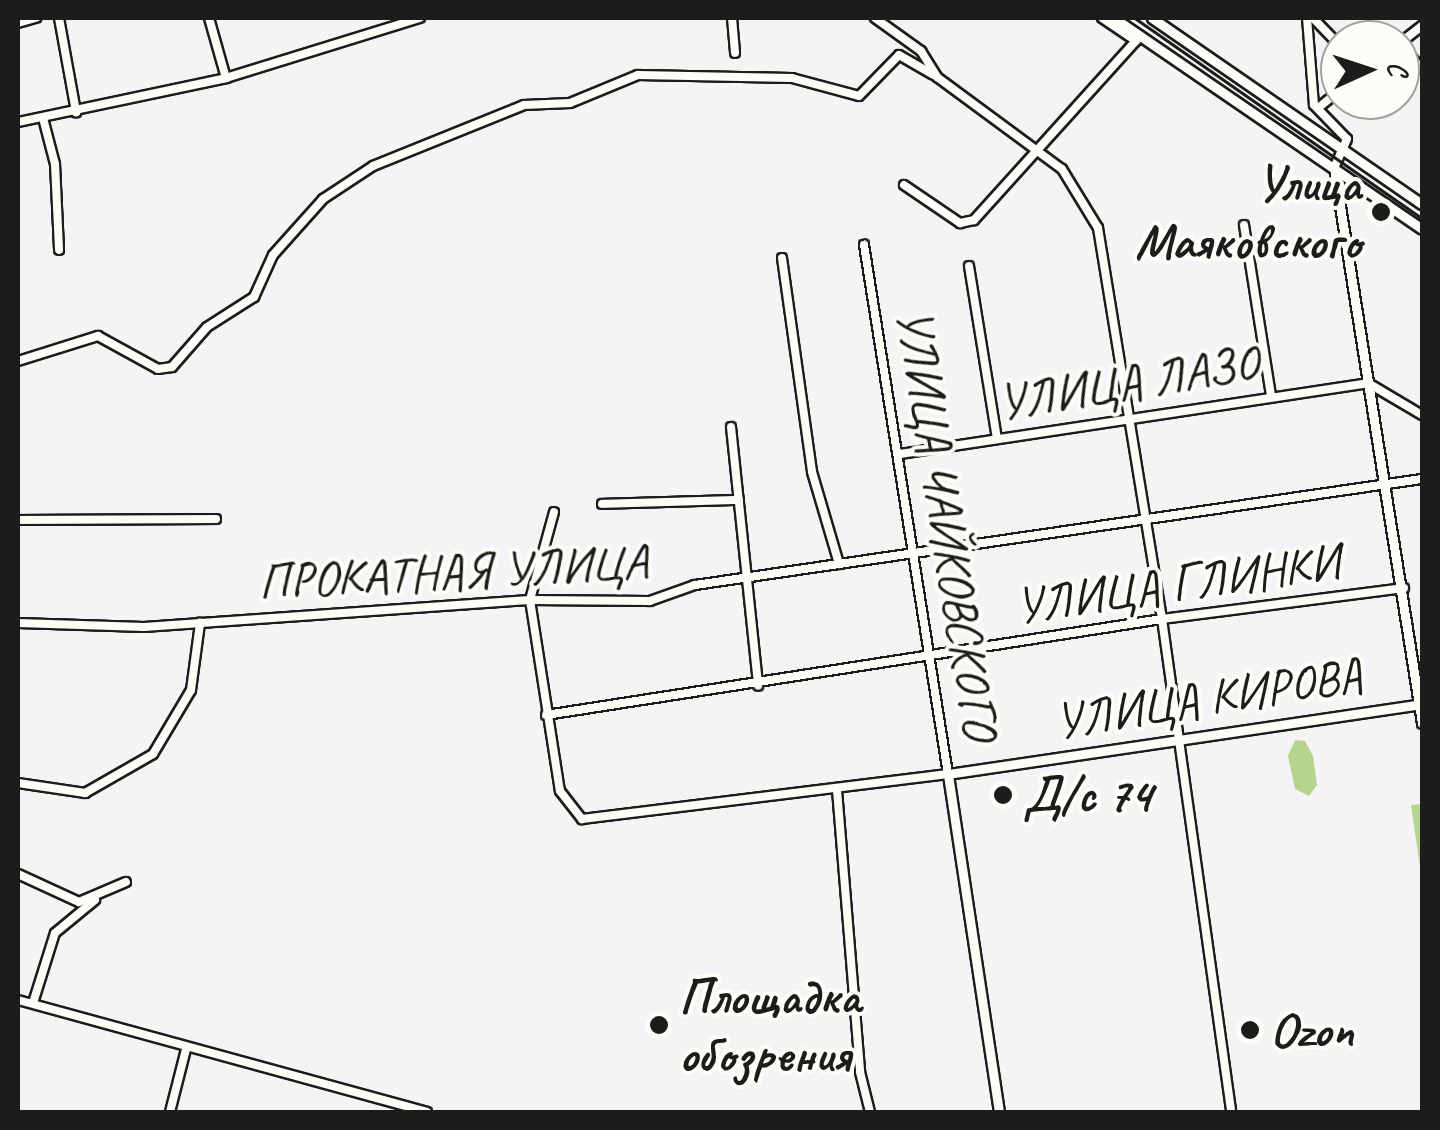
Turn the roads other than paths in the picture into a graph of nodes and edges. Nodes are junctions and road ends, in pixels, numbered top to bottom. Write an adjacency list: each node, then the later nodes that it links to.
1 (36, 18): 12 (street)
2 (59, 18): 18 (street)
3 (209, 18): 16 (street)
4 (420, 18): 11 (street)
5 (732, 18): 14 (street)
6 (876, 18): 15 (street)
7 (1102, 18): 13 (street)
8 (1114, 18): 13 (main road)
9 (1152, 18): 22 (main road)
10 (1310, 18): 17 (street)
11 (397, 21): 16 (street)
12 (18, 22)
13 (1138, 38): 21 (street); 23 (main road)
14 (736, 53)
15 (937, 77): 21 (street); 32 (street)
16 (226, 78): 18 (street)
17 (1318, 108): 22 (street)
18 (76, 112): 19 (street)
19 (42, 118): 20 (street); 29 (street)
20 (18, 122)
21 (1037, 148): 24 (street); 36 (street)
22 (1346, 151): 23 (street); 25 (main road)
23 (1334, 168): 27 (main road); 33 (main road)
24 (904, 185)
25 (1422, 204)
26 (1244, 225): 34 (street)
27 (1422, 229)
28 (864, 245): 39 (street, УЛИЦА ЧАЙКОВСКОГО)
29 (59, 250)
30 (782, 258): 49 (street)
31 (969, 266): 38 (street)
32 (18, 361)
33 (1368, 383): 34 (street, УЛИЦА ЛАЗО); 35 (street); 41 (main road)
34 (1271, 396): 36 (street, УЛИЦА ЛАЗО)
35 (1422, 414)
36 (1130, 416): 38 (street, УЛИЦА ЛАЗО); 46 (street)
37 (731, 427): 42 (street)
38 (998, 439): 39 (street, УЛИЦА ЛАЗО)
39 (900, 454): 48 (street, УЛИЦА ЧАЙКОВСКОГО)
40 (1422, 479): 41 (street, ПРОКАТНАЯ УЛИЦА)
41 (1385, 484): 46 (street, ПРОКАТНАЯ УЛИЦА); 51 (main road)
42 (739, 500): 43 (street); 50 (street)
43 (602, 504)
44 (554, 512): 52 (street)
45 (216, 519): 47 (street)
46 (1146, 519): 48 (street, ПРОКАТНАЯ УЛИЦА); 53 (street)
47 (18, 520)
48 (914, 553): 49 (street, ПРОКАТНАЯ УЛИЦА); 56 (street, УЛИЦА ЧАЙКОВСКОГО)
49 (839, 564): 50 (street, ПРОКАТНАЯ УЛИЦА)
50 (746, 577): 52 (street, ПРОКАТНАЯ УЛИЦА); 58 (street)
51 (1404, 588): 53 (street, УЛИЦА ГЛИНКИ); 59 (main road)
52 (530, 600): 55 (street, ПРОКАТНАЯ УЛИЦА); 60 (street)
53 (1162, 619): 56 (street, УЛИЦА ГЛИНКИ); 62 (street)
54 (18, 622): 55 (street, ПРОКАТНАЯ УЛИЦА)
55 (200, 623): 64 (street)
56 (930, 654): 58 (street, УЛИЦА ГЛИНКИ); 63 (street, УЛИЦА ЧАЙКОВСКОГО)
57 (1422, 675): 59 (main road, УЛИЦА КИРОВА)
58 (758, 686): 60 (street, УЛИЦА ГЛИНКИ)
59 (1420, 700): 61 (main road); 62 (main road, УЛИЦА КИРОВА)
60 (546, 716): 65 (street, УЛИЦА КИРОВА)
61 (1422, 723)
62 (1178, 741): 63 (main road, УЛИЦА КИРОВА); 76 (street)
63 (948, 774): 65 (street, УЛИЦА КИРОВА); 75 (main road, УЛИЦА ЧАЙКОВСКОГО)
64 (18, 783)
65 (837, 790): 74 (street)
66 (18, 874): 68 (street)
67 (126, 882): 68 (street)
68 (95, 900): 70 (street)
69 (18, 1000): 70 (street)
70 (32, 1003): 71 (street)
71 (186, 1049): 72 (street); 73 (street)
72 (170, 1112)
73 (427, 1112)
74 (870, 1112)
75 (998, 1112)
76 (1231, 1112)

